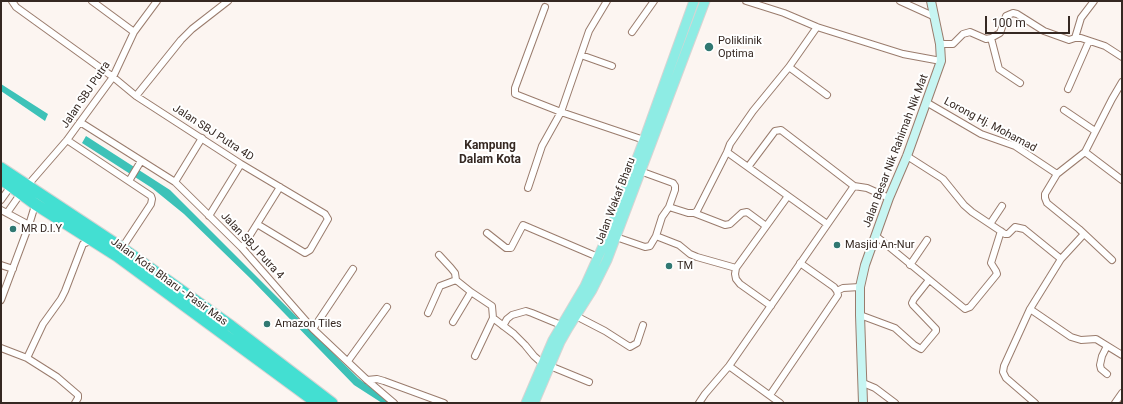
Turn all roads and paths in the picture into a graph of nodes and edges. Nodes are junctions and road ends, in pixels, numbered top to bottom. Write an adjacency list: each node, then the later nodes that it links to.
1 (12, 1): 29 (street, Jalan SBJ Putra 4D)
2 (92, 1): 14 (street)
3 (105, 1): 14 (street)
4 (157, 1): 18 (street, Jalan SBJ Putra)
5 (228, 1): 34 (street)
6 (607, 1): 24 (street)
7 (654, 1): 19 (street)
8 (694, 1): 42 (main road, Jalan Wakaf Bharu)
9 (705, 1): 50 (main road, Jalan Wakaf Bharu)
10 (746, 1): 17 (street)
11 (900, 1): 16 (street)
12 (931, 1): 16 (street, Jalan Besar Nik Rahimah Nik Mat)
13 (1094, 1): 21 (street)
14 (100, 7): 18 (street)
15 (545, 7): 37 (street)
16 (933, 16): 23 (street, Jalan Besar Nik Rahimah Nik Mat)
17 (817, 27): 26 (street); 28 (street)
18 (134, 32): 29 (street, Jalan SBJ Putra)
19 (632, 32)
20 (991, 38): 21 (street); 23 (street); 31 (street)
21 (1075, 38): 22 (street)
22 (1089, 41): 25 (street); 32 (street)
23 (940, 44): 26 (street, Jalan Besar Nik Rahimah Nik Mat)
24 (581, 55): 27 (street); 37 (street)
25 (1122, 57)
26 (941, 61): 35 (street, Jalan Besar Nik Rahimah Nik Mat)
27 (612, 66)
28 (789, 67): 33 (street); 43 (street)
29 (113, 77): 34 (street, Jalan SBJ Putra 4D); 38 (street, Jalan SBJ Putra)
30 (1122, 82): 39 (street)
31 (1020, 83)
32 (1068, 89)
33 (827, 95)
34 (136, 96): 40 (street, Jalan SBJ Putra 4D)
35 (926, 102): 45 (street, Jalan Besar Nik Rahimah Nik Mat); 52 (street, Lorong Hj. Mohamad)
36 (1064, 110): 39 (street)
37 (561, 112): 42 (street); 60 (street)
38 (80, 122): 41 (street, Jalan SBJ Putra); 46 (street, Jalan SBJ Putra 4)
39 (1095, 132): 44 (street)
40 (202, 138): 47 (street, Jalan SBJ Putra 4D); 56 (street)
41 (67, 140): 55 (street); 61 (street, Jalan SBJ Putra)
42 (644, 140): 88 (main road, Jalan Wakaf Bharu)
43 (727, 152): 48 (street); 70 (street)
44 (1085, 152): 52 (street); 53 (street)
45 (907, 156): 64 (street, Jalan Besar Nik Rahimah Nik Mat); 74 (street)
46 (140, 162): 55 (street); 56 (street, Jalan SBJ Putra 4)
47 (241, 164): 59 (street, Jalan SBJ Putra 4D); 71 (street)
48 (748, 167): 58 (street); 62 (street)
49 (1, 168): 61 (highway, Jalan Kota Bharu - Pasir Mas)
50 (640, 171): 67 (street); 82 (main road, Jalan Wakaf Bharu)
51 (1122, 171): 53 (street)
52 (1057, 174): 79 (street)
53 (1120, 178)
54 (1, 179): 57 (highway, Jalan Kota Bharu - Pasir Mas)
55 (130, 180): 85 (street)
56 (175, 182): 71 (street, Jalan SBJ Putra 4)
57 (10, 186): 61 (highway, Jalan Kota Bharu - Pasir Mas); 65 (street)
58 (854, 186): 64 (street); 73 (street)
59 (280, 187): 72 (street); 72 (street, Jalan SBJ Putra 4D)
60 (528, 188)
61 (24, 189): 63 (highway, Jalan Kota Bharu - Pasir Mas); 69 (street, Jalan SBJ Putra)
62 (788, 196): 73 (street); 76 (street)
63 (37, 198): 75 (street); 84 (highway, Jalan Kota Bharu - Pasir Mas); 85 (highway, Jalan Kota Bharu - Pasir Mas)
64 (889, 198): 81 (street, Jalan Besar Nik Rahimah Nik Mat)
65 (1, 200)
66 (1002, 206): 74 (street)
67 (669, 207): 70 (street); 80 (street)
68 (1, 210): 69 (street)
69 (8, 213): 75 (street)
70 (694, 213): 76 (street)
71 (209, 216): 86 (street, Jalan SBJ Putra 4)
72 (257, 224): 86 (street)
73 (827, 224): 91 (street)
74 (990, 224): 77 (street)
75 (29, 225): 95 (street)
76 (766, 226): 94 (street)
77 (1001, 231): 89 (street); 98 (street)
78 (487, 233): 88 (street)
79 (1084, 234): 89 (street); 90 (street)
80 (656, 236): 82 (street); 94 (street)
81 (876, 236): 92 (street); 99 (street, Jalan Besar Nik Rahimah Nik Mat)
82 (616, 237): 108 (main road, Jalan Wakaf Bharu)
83 (927, 240): 92 (street)
84 (87, 242): 119 (street); 130 (highway, Jalan Kota Bharu - Pasir Mas)
85 (122, 248): 131 (highway, Jalan Kota Bharu - Pasir Mas)
86 (242, 248): 114 (street, Jalan SBJ Putra 4)
87 (439, 255): 97 (street)
88 (598, 257): 111 (main road, Jalan Wakaf Bharu)
89 (1061, 259): 105 (street)
90 (1112, 260)
91 (800, 263): 100 (street); 104 (street)
92 (910, 265): 98 (street)
93 (1, 266): 95 (street)
94 (736, 268): 104 (street)
95 (13, 269): 102 (street)
96 (353, 269): 114 (street)
97 (456, 280): 101 (street); 106 (street)
98 (929, 280): 107 (street)
99 (860, 287): 100 (street); 107 (street, Jalan Besar Nik Rahimah Nik Mat)
100 (837, 290): 128 (street)
101 (471, 292): 109 (street); 110 (street)
102 (1, 300)
103 (387, 306): 120 (street)
104 (771, 306): 122 (street)
105 (1030, 309): 115 (street); 140 (street)
106 (428, 313)
107 (860, 315): 126 (street, Jalan Besar Nik Rahimah Nik Mat)
108 (576, 316): 112 (street); 121 (main road, Jalan Wakaf Bharu)
109 (493, 318): 113 (street); 118 (street)
110 (453, 322)
111 (561, 325): 113 (street); 121 (main road, Jalan Wakaf Bharu)
112 (642, 325)
113 (502, 326): 121 (street)
114 (313, 329): 120 (street, Jalan SBJ Putra 4)
115 (1107, 346): 117 (street); 123 (street)
116 (1, 348): 119 (street)
117 (1122, 354)
118 (475, 356)
119 (27, 358): 129 (street)
120 (348, 361): 124 (street, Jalan SBJ Putra 4)
121 (546, 365): 125 (street); 134 (main road, Jalan Wakaf Bharu); 135 (main road, Jalan Wakaf Bharu)
122 (728, 366): 128 (street); 136 (street)
123 (1107, 374)
124 (367, 380): 132 (street, Jalan SBJ Putra 4); 133 (street)
125 (589, 382)
126 (863, 383): 138 (street, Jalan Besar Nik Rahimah Nik Mat); 139 (street)
127 (1122, 393): 141 (street)
128 (770, 395): 137 (street)
129 (75, 403)
130 (317, 403)
131 (332, 403)
132 (394, 403)
133 (444, 403)
134 (526, 403)
135 (534, 403)
136 (699, 403)
137 (780, 403)
138 (863, 403)
139 (895, 403)
140 (1035, 403)
141 (1114, 403)

